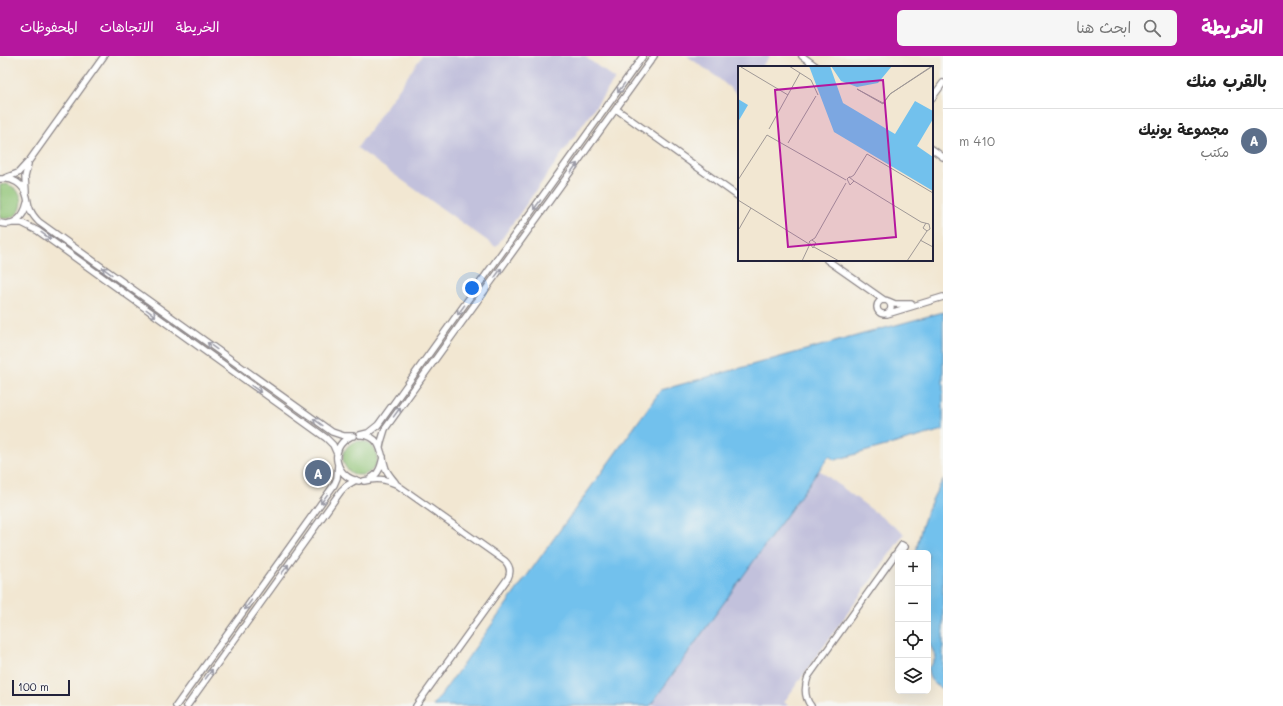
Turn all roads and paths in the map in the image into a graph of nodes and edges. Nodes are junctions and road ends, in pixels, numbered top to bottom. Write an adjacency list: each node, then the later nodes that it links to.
1 (104, 56): 11 (street)
2 (643, 56): 23 (street, one-way to 23)
3 (654, 56): 8 (street)
4 (802, 56): 5 (street)
5 (816, 66)
6 (943, 83): 7 (street)
7 (933, 97)
8 (616, 109): 13 (street); 25 (street, one-way to 8)
9 (933, 150): 10 (street)
10 (943, 157)
11 (29, 161): 12 (street); 14 (street)
12 (1, 179): 14 (street)
13 (738, 196)
14 (27, 199): 15 (street); 24 (street, one-way to 14)
15 (4, 224): 26 (street, one-way to 26)
16 (828, 261): 17 (street)
17 (872, 292): 19 (street); 21 (street)
18 (943, 298): 20 (street)
19 (886, 300): 20 (street); 21 (street); 22 (street)
20 (920, 304): 22 (street)
21 (877, 306): 22 (street)
22 (887, 314)
23 (360, 435): 24 (street); 25 (street)
24 (353, 436): 26 (street)
25 (380, 447): 27 (street)
26 (337, 454): 28 (street)
27 (383, 457): 30 (street); 31 (street)
28 (338, 464): 29 (street); 34 (street, one-way to 34)
29 (356, 480): 30 (street); 35 (street, one-way to 29)
30 (364, 481): 31 (street)
31 (396, 484): 36 (street)
32 (895, 558): 37 (street)
33 (895, 561): 38 (street)
34 (176, 706)
35 (186, 706)
36 (416, 706)
37 (811, 706)
38 (814, 706)

